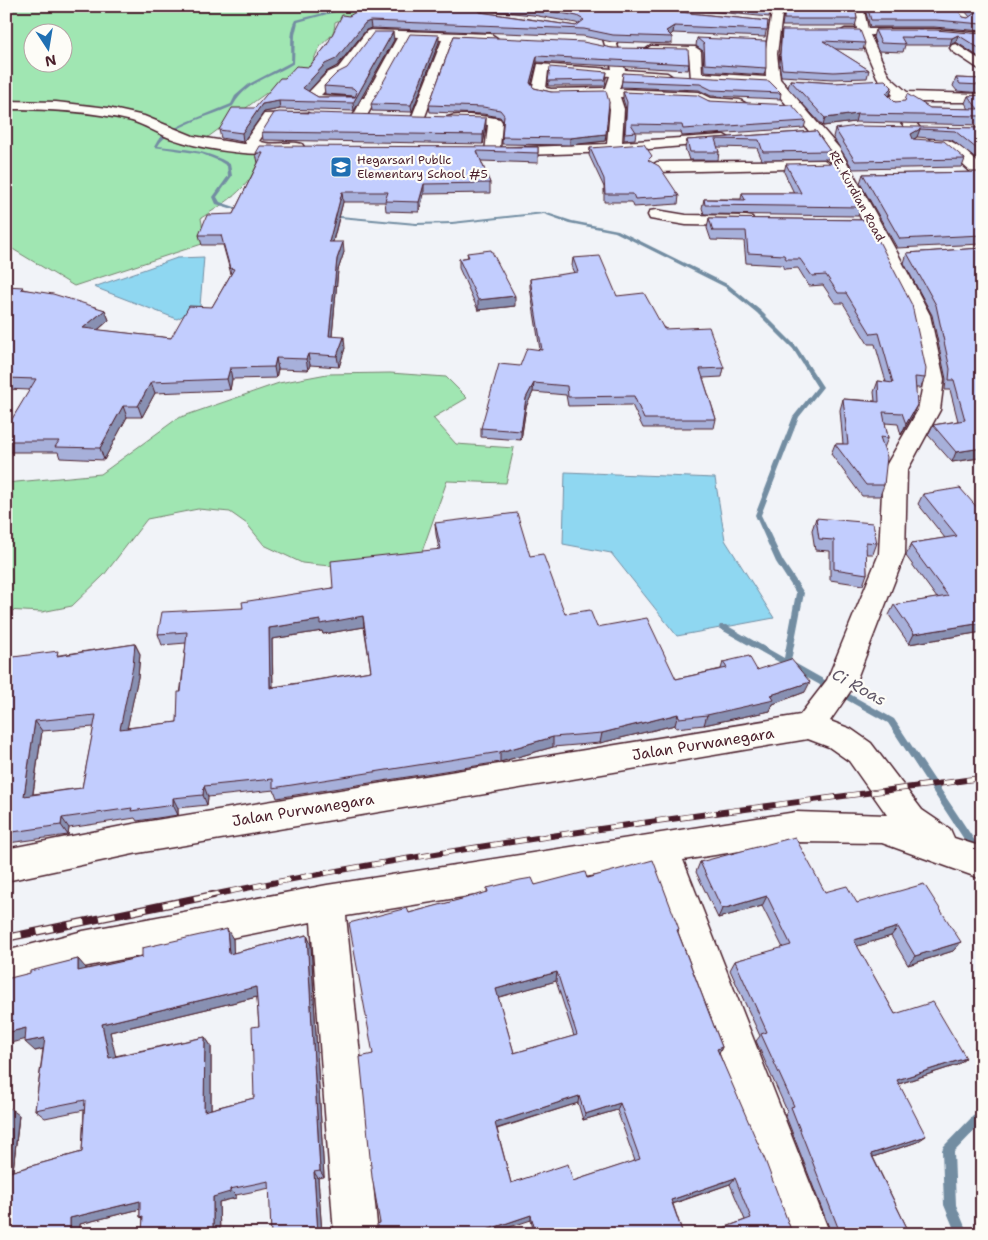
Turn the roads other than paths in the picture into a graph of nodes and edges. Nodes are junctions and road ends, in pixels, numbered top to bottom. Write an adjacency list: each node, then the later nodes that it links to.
1 (778, 6): 16 (street)
2 (858, 6): 5 (street)
3 (594, 31): 11 (street)
4 (833, 32): 5 (street)
5 (862, 32): 8 (street); 18 (street)
6 (405, 35): 7 (street); 23 (street); 23 (street)
7 (449, 36): 9 (street); 33 (street)
8 (982, 37)
9 (508, 38)
10 (596, 46): 11 (street)
11 (612, 48): 14 (street); 15 (street)
12 (956, 48): 13 (street)
13 (982, 67)
14 (616, 71): 15 (street); 20 (street); 20 (street)
15 (687, 76): 16 (street)
16 (774, 82): 17 (street); 27 (street, RE. Kurdian Road)
17 (792, 82)
18 (887, 82): 19 (street); 21 (street)
19 (872, 83)
20 (612, 91): 24 (street); 48 (street)
21 (904, 96): 22 (street); 35 (street)
22 (982, 98)
23 (368, 102): 30 (street)
24 (752, 104)
25 (6, 105): 47 (street)
26 (776, 105): 27 (street)
27 (796, 106): 37 (street, RE. Kurdian Road)
28 (325, 118): 47 (street)
29 (341, 118): 30 (street)
30 (359, 118): 31 (street)
31 (379, 119)
32 (399, 119): 33 (street)
33 (418, 119): 48 (street)
34 (894, 128): 35 (street)
35 (912, 128): 39 (street); 41 (street)
36 (837, 129): 37 (street)
37 (819, 133): 38 (street); 45 (street, RE. Kurdian Road)
38 (801, 135)
39 (942, 136): 41 (street); 42 (street); 51 (street)
40 (740, 139): 48 (street)
41 (923, 142): 43 (street)
42 (966, 142)
43 (904, 143)
44 (848, 145): 45 (street)
45 (830, 146): 50 (street, RE. Kurdian Road)
46 (309, 147): 47 (street)
47 (265, 148)
48 (614, 148)
49 (657, 167): 50 (street)
50 (843, 170): 53 (street); 57 (street, RE. Kurdian Road)
51 (981, 173): 52 (street)
52 (962, 174)
53 (867, 176)
54 (656, 215): 55 (street)
55 (758, 222)
56 (852, 223): 57 (street)
57 (872, 223): 58 (street, RE. Kurdian Road)
58 (825, 704): 59 (street); 62 (street, Jalan Purwanegara)
59 (890, 815): 60 (street); 61 (street)
60 (662, 849): 63 (street); 66 (street)
61 (972, 860)
62 (6, 865)
63 (327, 902): 64 (street); 65 (street)
64 (6, 969)
65 (356, 1234)
66 (808, 1234)

